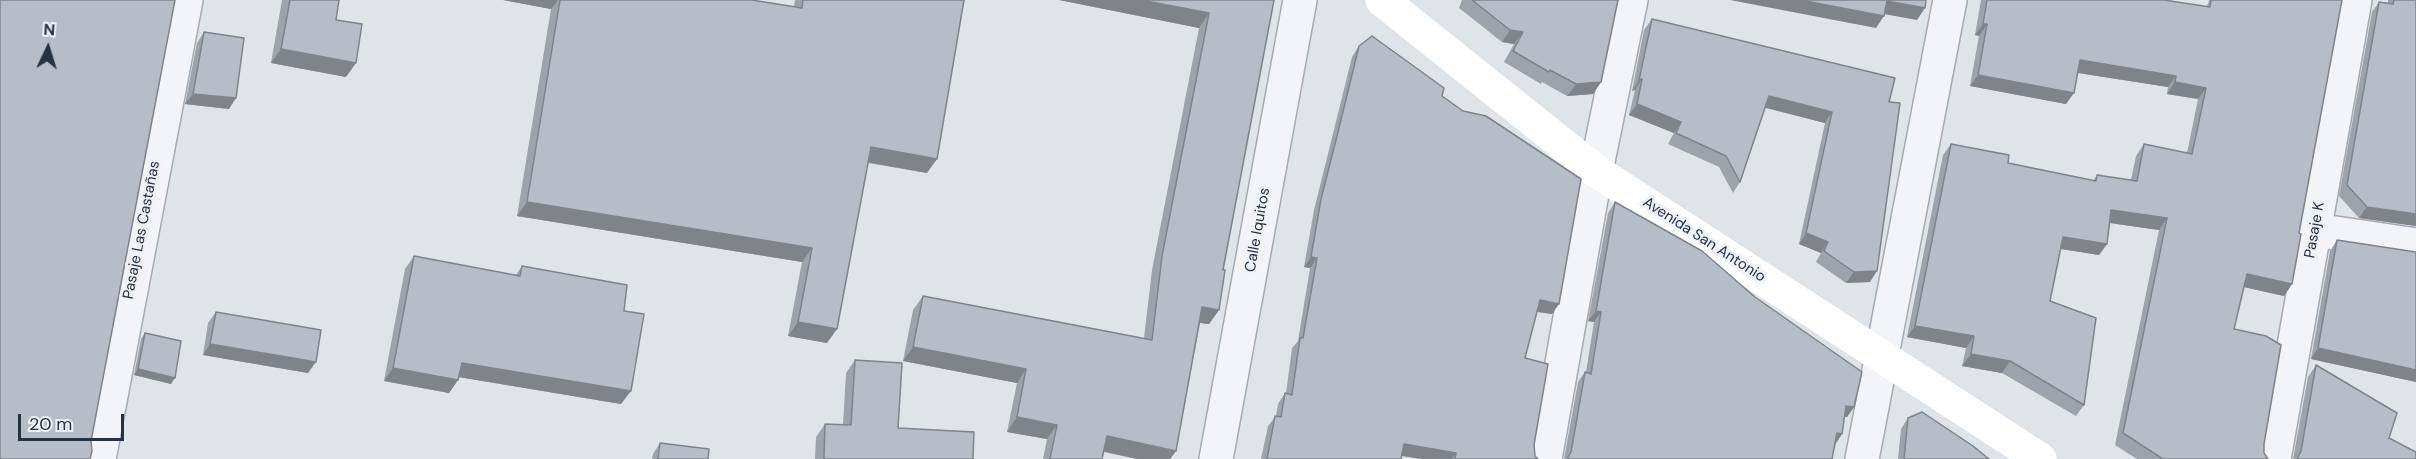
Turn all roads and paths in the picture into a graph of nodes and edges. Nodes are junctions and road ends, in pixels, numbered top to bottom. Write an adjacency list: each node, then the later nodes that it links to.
1 (186, 0): 11 (street, Pasaje Las Castañas)
2 (1300, 0): 12 (street, Calle Iquitos)
3 (1382, 0): 7 (main road, Avenida San Antonio)
4 (1631, 0): 7 (street)
5 (1950, 0): 10 (street)
6 (2355, 0): 8 (street, Pasaje K)
7 (1596, 171): 10 (main road, Avenida San Antonio); 13 (street)
8 (2315, 230): 9 (street); 16 (street, Pasaje K)
9 (2416, 245)
10 (1883, 355): 14 (street); 15 (main road, Avenida San Antonio)
11 (99, 459)
12 (1216, 459)
13 (1545, 459)
14 (1862, 459)
15 (2040, 459)
16 (2274, 459)

